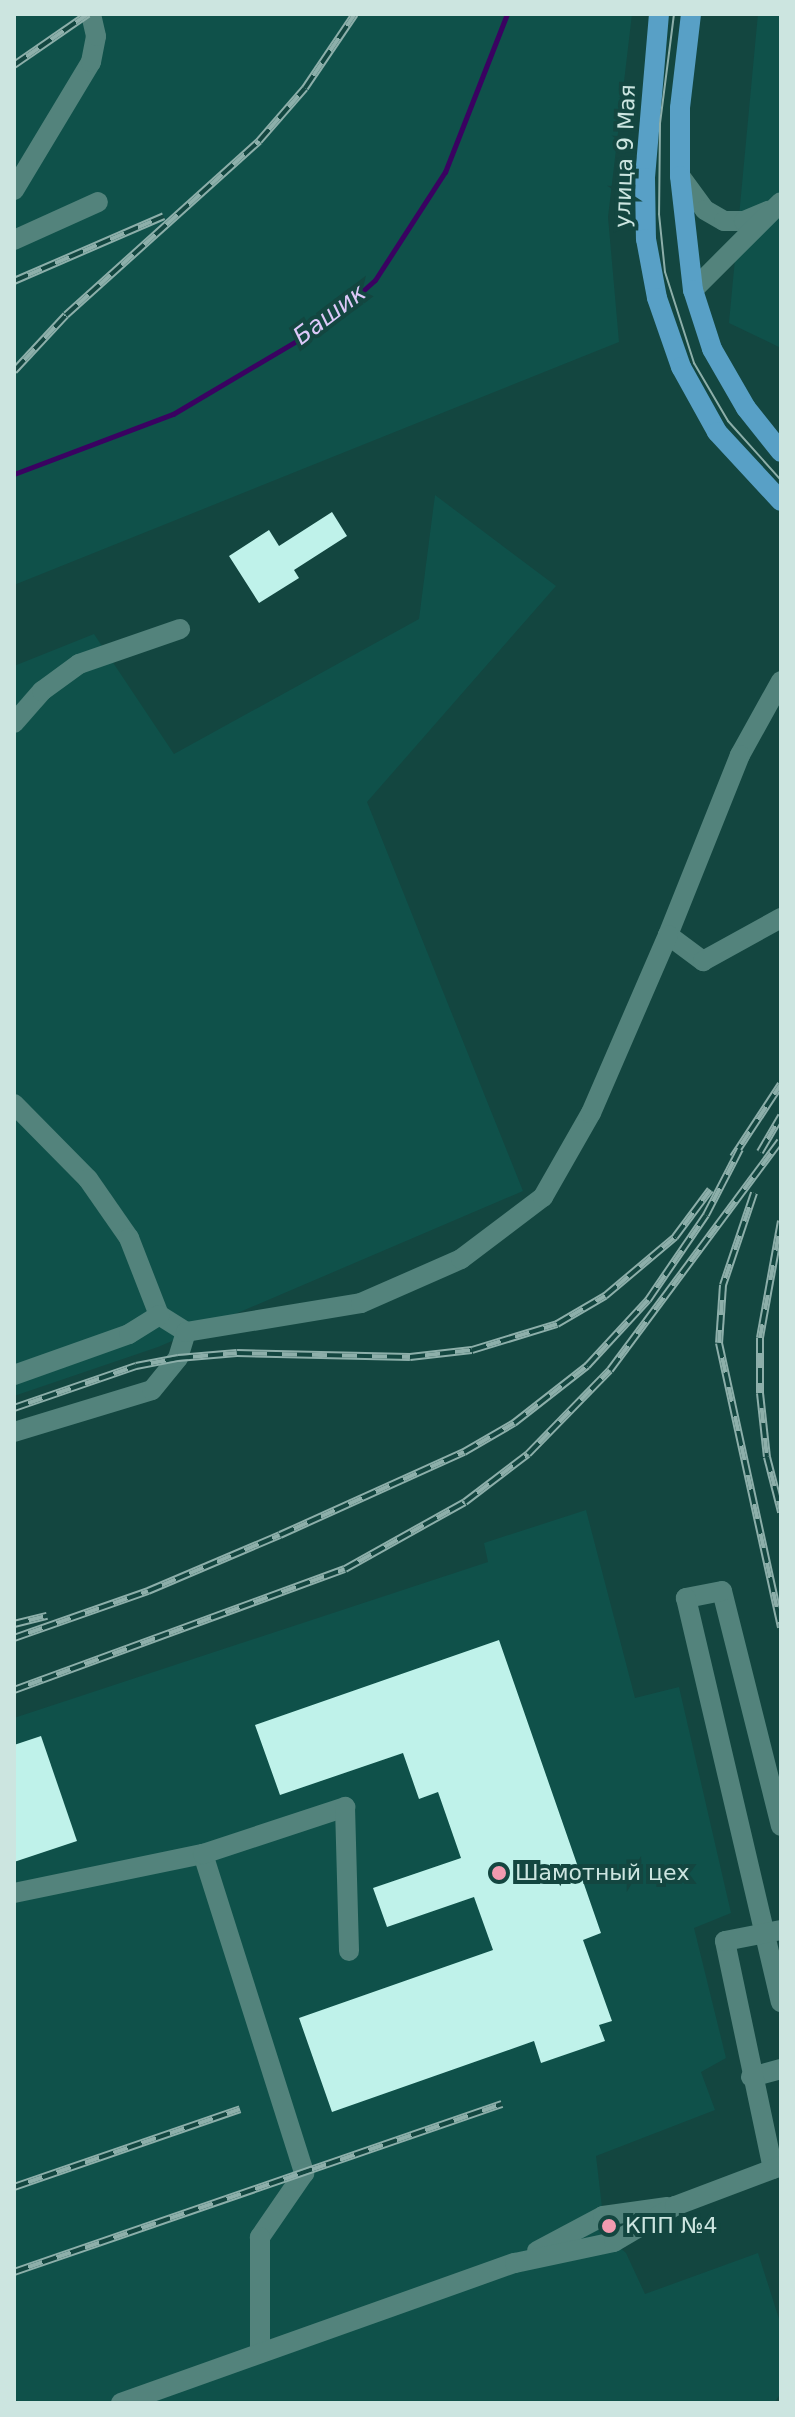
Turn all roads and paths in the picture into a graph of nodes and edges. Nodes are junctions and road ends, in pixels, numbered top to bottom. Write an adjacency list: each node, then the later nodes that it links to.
1 (91, 14): 5 (street)
2 (659, 14): 11 (main road, улица 9 Мая)
3 (691, 14): 4 (main road)
4 (680, 176): 7 (street); 9 (main road)
5 (14, 190)
6 (98, 202): 8 (street)
7 (778, 205): 9 (street)
8 (14, 240)
9 (693, 290): 10 (main road)
10 (781, 452)
11 (781, 501)
12 (180, 629): 14 (street)
13 (781, 681): 16 (street)
14 (14, 723)
15 (781, 918): 16 (street)
16 (668, 935): 19 (street)
17 (14, 1104): 18 (street)
18 (159, 1315): 19 (street); 20 (street)
19 (186, 1332): 21 (street)
20 (14, 1375)
21 (14, 1432)
22 (781, 1826): 25 (street)
23 (203, 1854): 24 (street); 26 (street); 33 (street)
24 (14, 1893)
25 (773, 1932): 27 (street); 29 (street)
26 (349, 1951)
27 (781, 2002)
28 (781, 2069): 29 (street)
29 (751, 2077): 30 (street)
30 (777, 2168): 31 (street)
31 (675, 2206): 32 (street); 32 (street)
32 (515, 2263): 33 (street)
33 (260, 2353): 34 (street)
34 (121, 2403)

